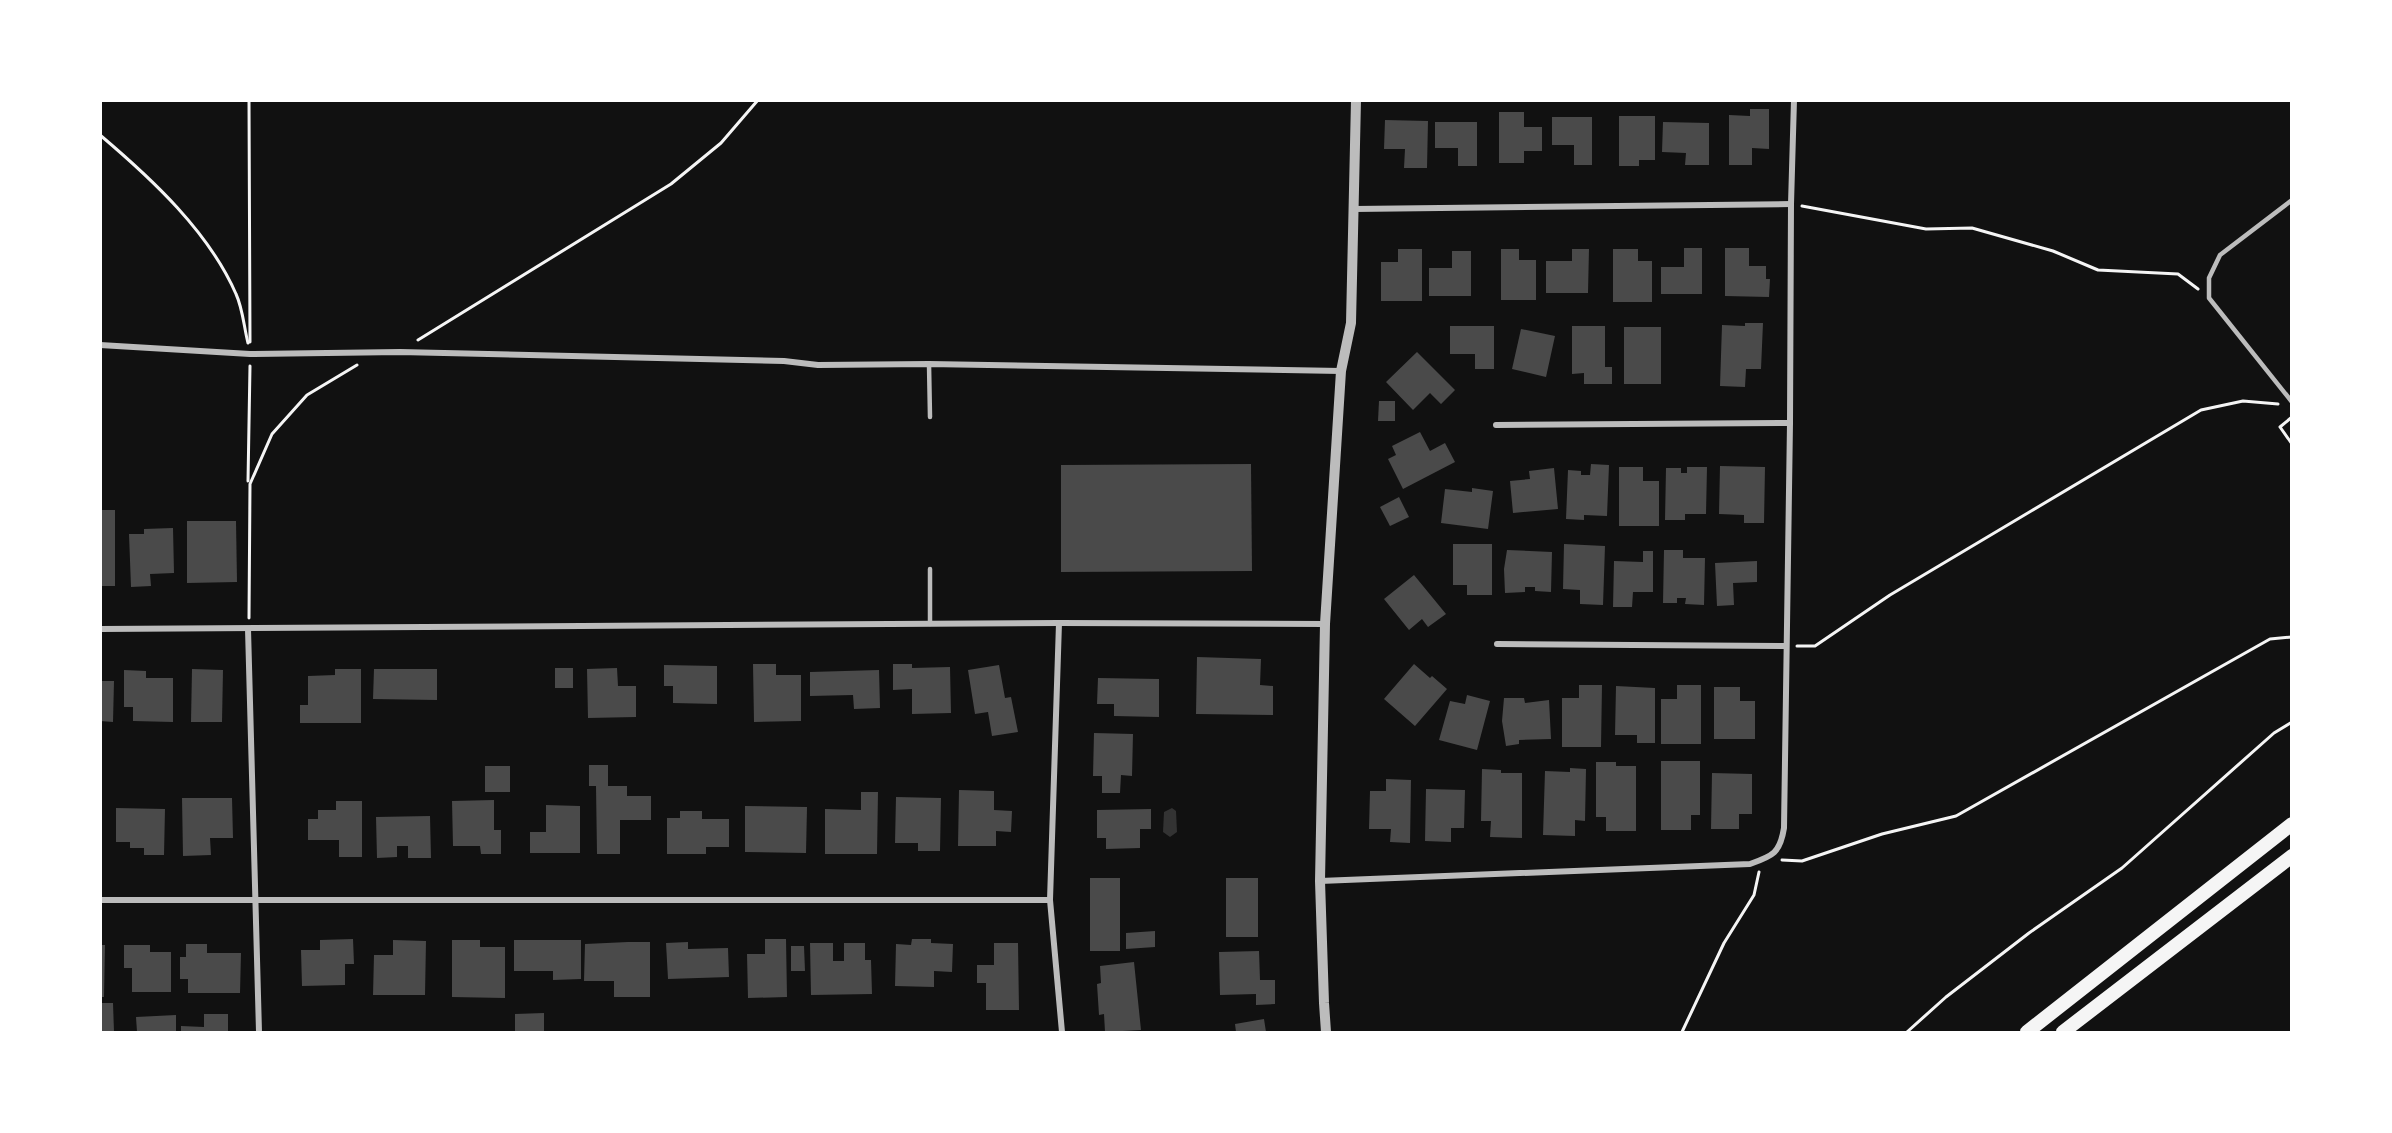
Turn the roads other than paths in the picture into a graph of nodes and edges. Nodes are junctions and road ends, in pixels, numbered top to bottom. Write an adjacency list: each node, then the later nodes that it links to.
1 (1356, 100): 5 (street)
2 (1794, 100): 4 (street)
3 (2292, 200): 9 (lane)
4 (1791, 204): 5 (street); 11 (street)
5 (1354, 209): 8 (street)
6 (100, 345): 7 (street)
7 (929, 364): 8 (street); 10 (lane)
8 (1341, 372): 16 (street)
9 (2292, 402)
10 (930, 417)
11 (1790, 423): 12 (street); 20 (street)
12 (1496, 425)
13 (930, 569): 15 (lane)
14 (1059, 623): 15 (street); 16 (street); 26 (street)
15 (930, 624): 18 (street)
16 (1325, 624): 23 (street)
17 (100, 629): 18 (street)
18 (248, 629): 24 (street)
19 (1497, 644): 20 (street)
20 (1786, 646): 23 (street)
21 (2292, 824): 30 (main road)
22 (2292, 856): 31 (main road)
23 (1320, 881): 29 (street)
24 (254, 899): 25 (street); 26 (street); 27 (street)
25 (100, 900)
26 (1050, 900): 28 (street)
27 (259, 1032)
28 (1062, 1032)
29 (1326, 1032)
30 (2027, 1032)
31 (2063, 1032)

